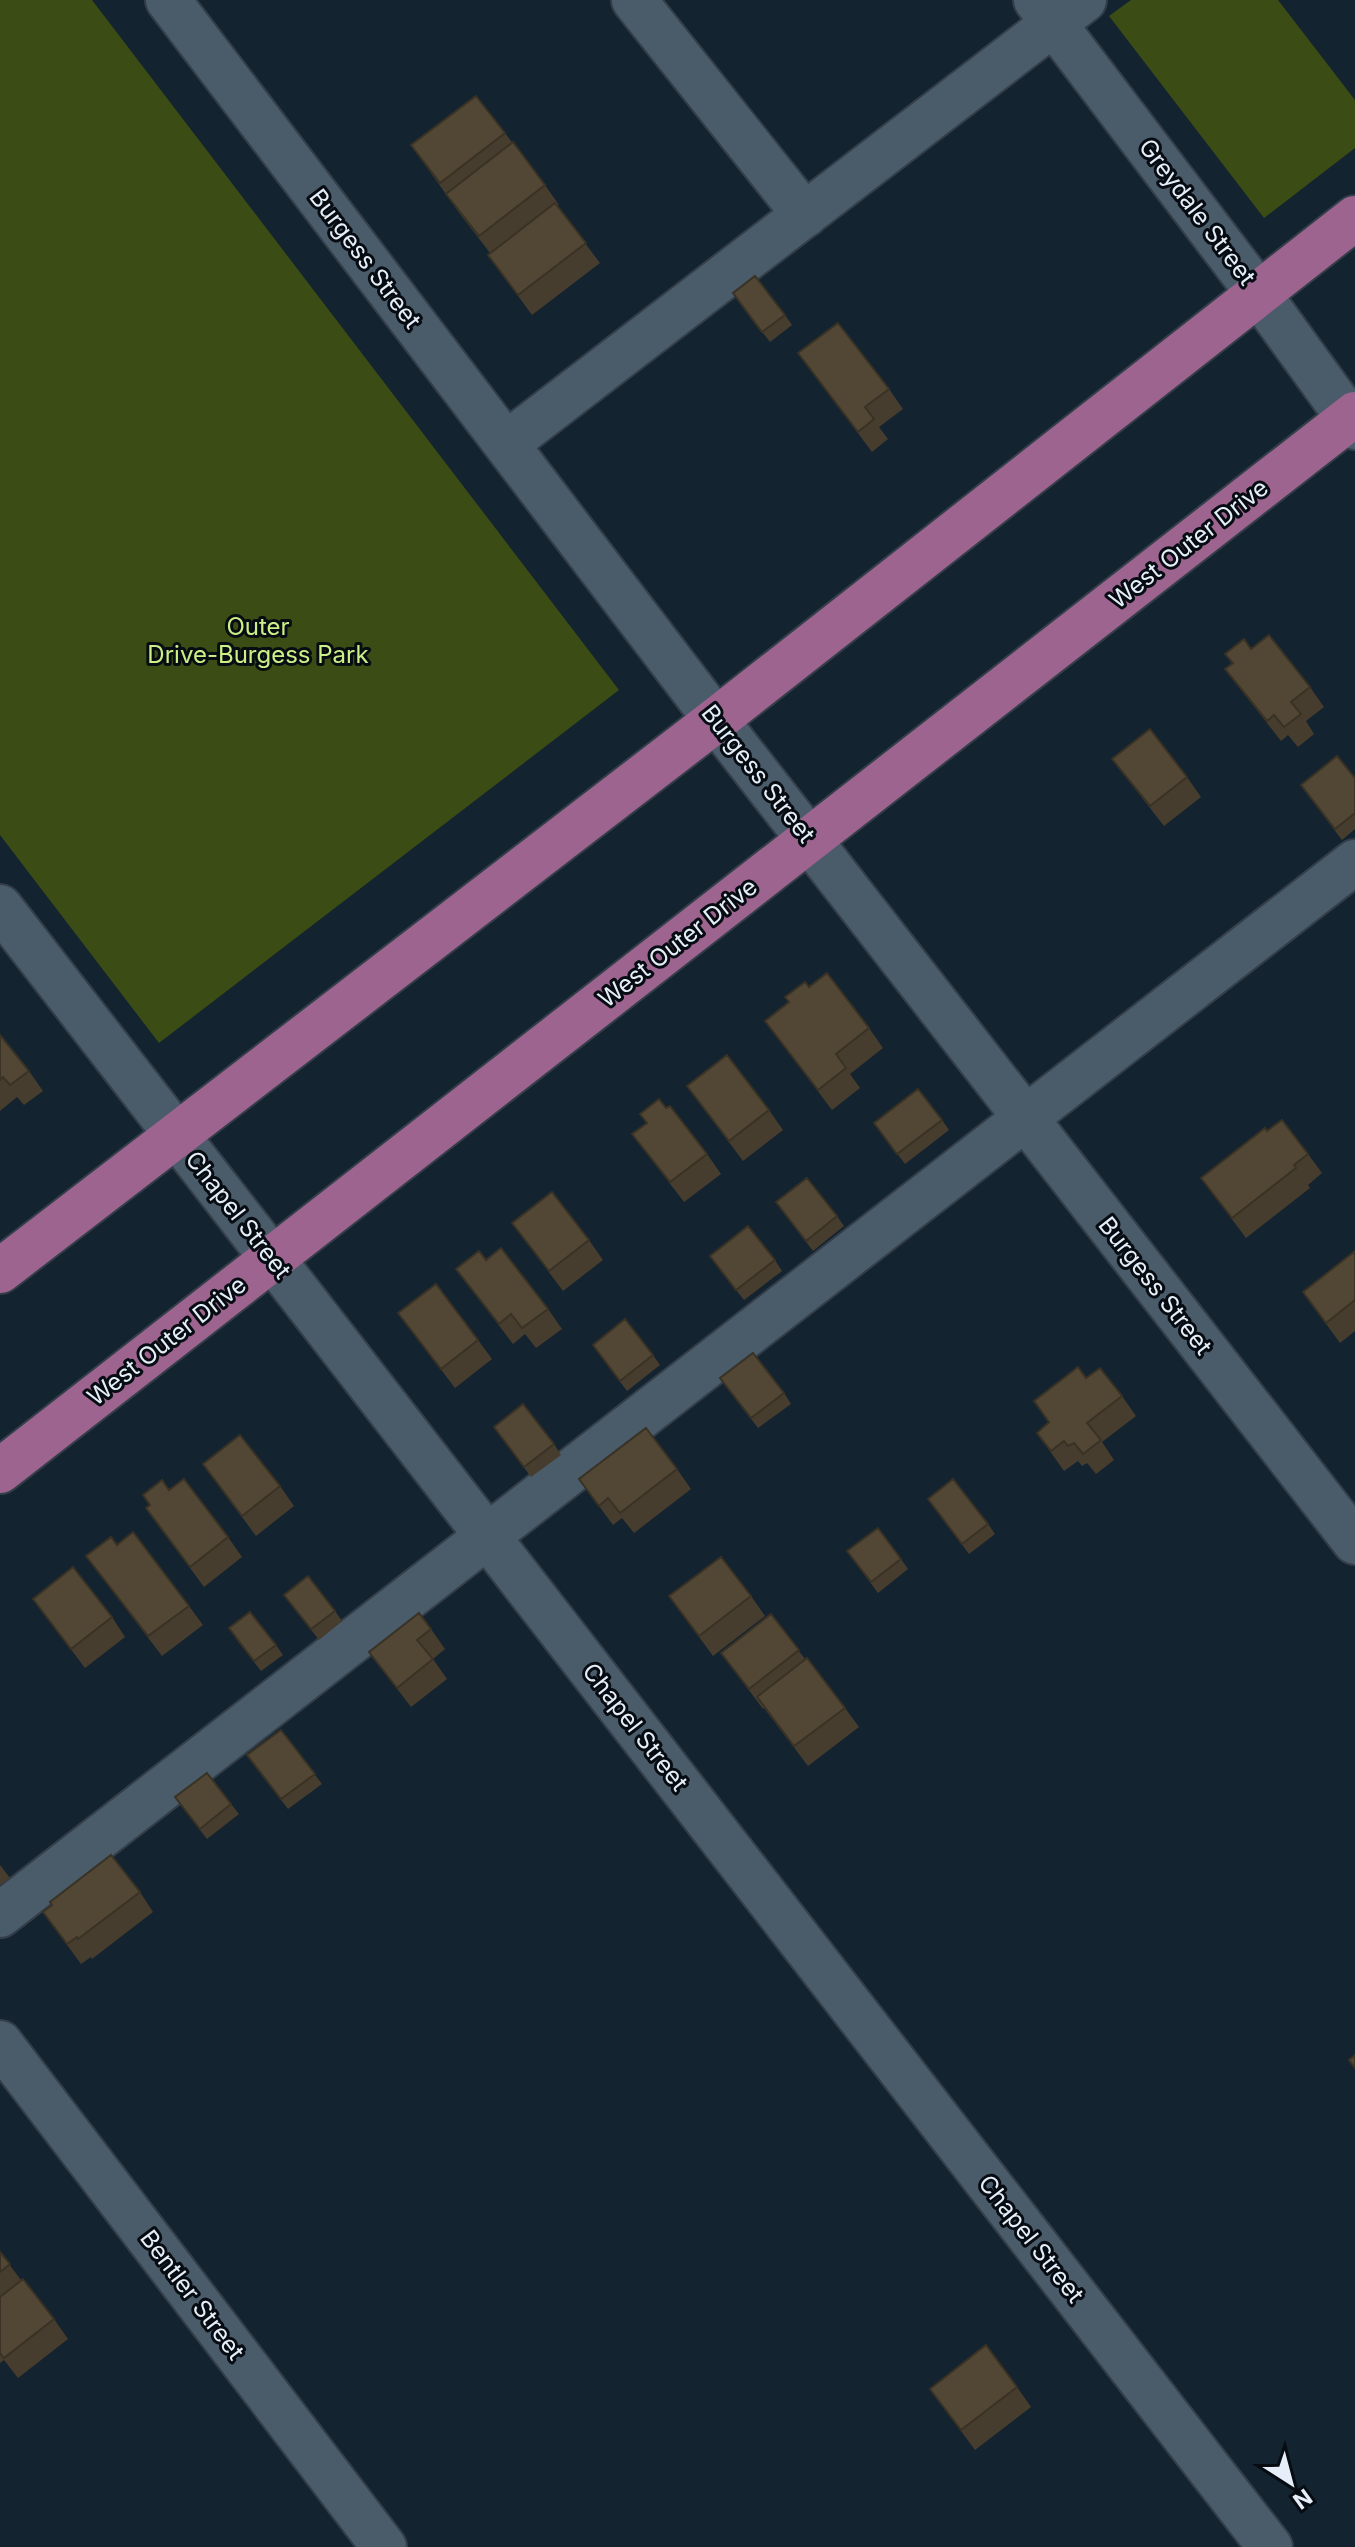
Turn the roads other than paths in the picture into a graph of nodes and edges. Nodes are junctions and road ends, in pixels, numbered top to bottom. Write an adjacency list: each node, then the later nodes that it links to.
1 (168, 0): 8 (street, Burgess Street)
2 (634, 0): 4 (street)
3 (1058, 8): 4 (street); 6 (street, Greydale Street)
4 (805, 215): 8 (street)
5 (1355, 218): 6 (main road)
6 (1258, 293): 7 (street, Greydale Street); 9 (main road)
7 (1353, 420): 10 (main road, West Outer Drive)
8 (506, 444): 9 (street, Burgess Street)
9 (716, 720): 10 (street, Burgess Street); 14 (main road)
10 (810, 841): 13 (street, Burgess Street); 15 (main road, West Outer Drive)
11 (1355, 862): 13 (street)
12 (0, 907): 14 (street, Chapel Street)
13 (1026, 1119): 18 (street); 19 (street, Burgess Street)
14 (175, 1135): 15 (street, Chapel Street); 16 (main road)
15 (272, 1259): 17 (main road, West Outer Drive); 18 (street, Chapel Street)
16 (0, 1271)
17 (0, 1471)
18 (487, 1536): 20 (street); 23 (street, Chapel Street)
19 (1355, 1542)
20 (0, 1915)
21 (0, 2043): 22 (street, Bentler Street)
22 (384, 2547)
23 (1270, 2547)

